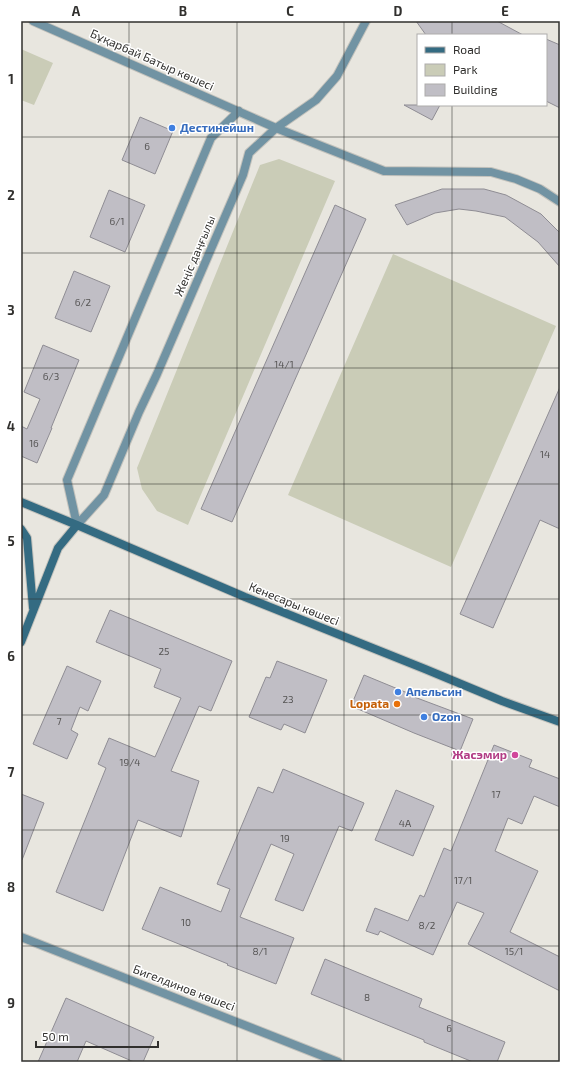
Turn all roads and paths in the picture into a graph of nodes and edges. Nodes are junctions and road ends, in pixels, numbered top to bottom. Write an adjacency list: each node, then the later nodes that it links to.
1 (33, 21): 3 (street, Бұқарбай Батыр көшесі)
2 (366, 21): 4 (street, Жеңіс даңғылы)
3 (239, 111): 4 (street, Бұқарбай Батыр көшесі); 7 (street)
4 (276, 128): 5 (street, Бұқарбай Батыр көшесі); 7 (street, Жеңіс даңғылы)
5 (560, 202)
6 (21, 502): 7 (main road, Кенесары көшесі)
7 (77, 525): 9 (main road, Жеңіс даңғылы); 11 (main road, Кенесары көшесі)
8 (21, 529): 9 (main road)
9 (33, 610): 10 (main road, Жеңіс даңғылы)
10 (21, 642)
11 (560, 722)
12 (21, 937): 13 (street, Бигелдинов көшесі)
13 (336, 1061)

